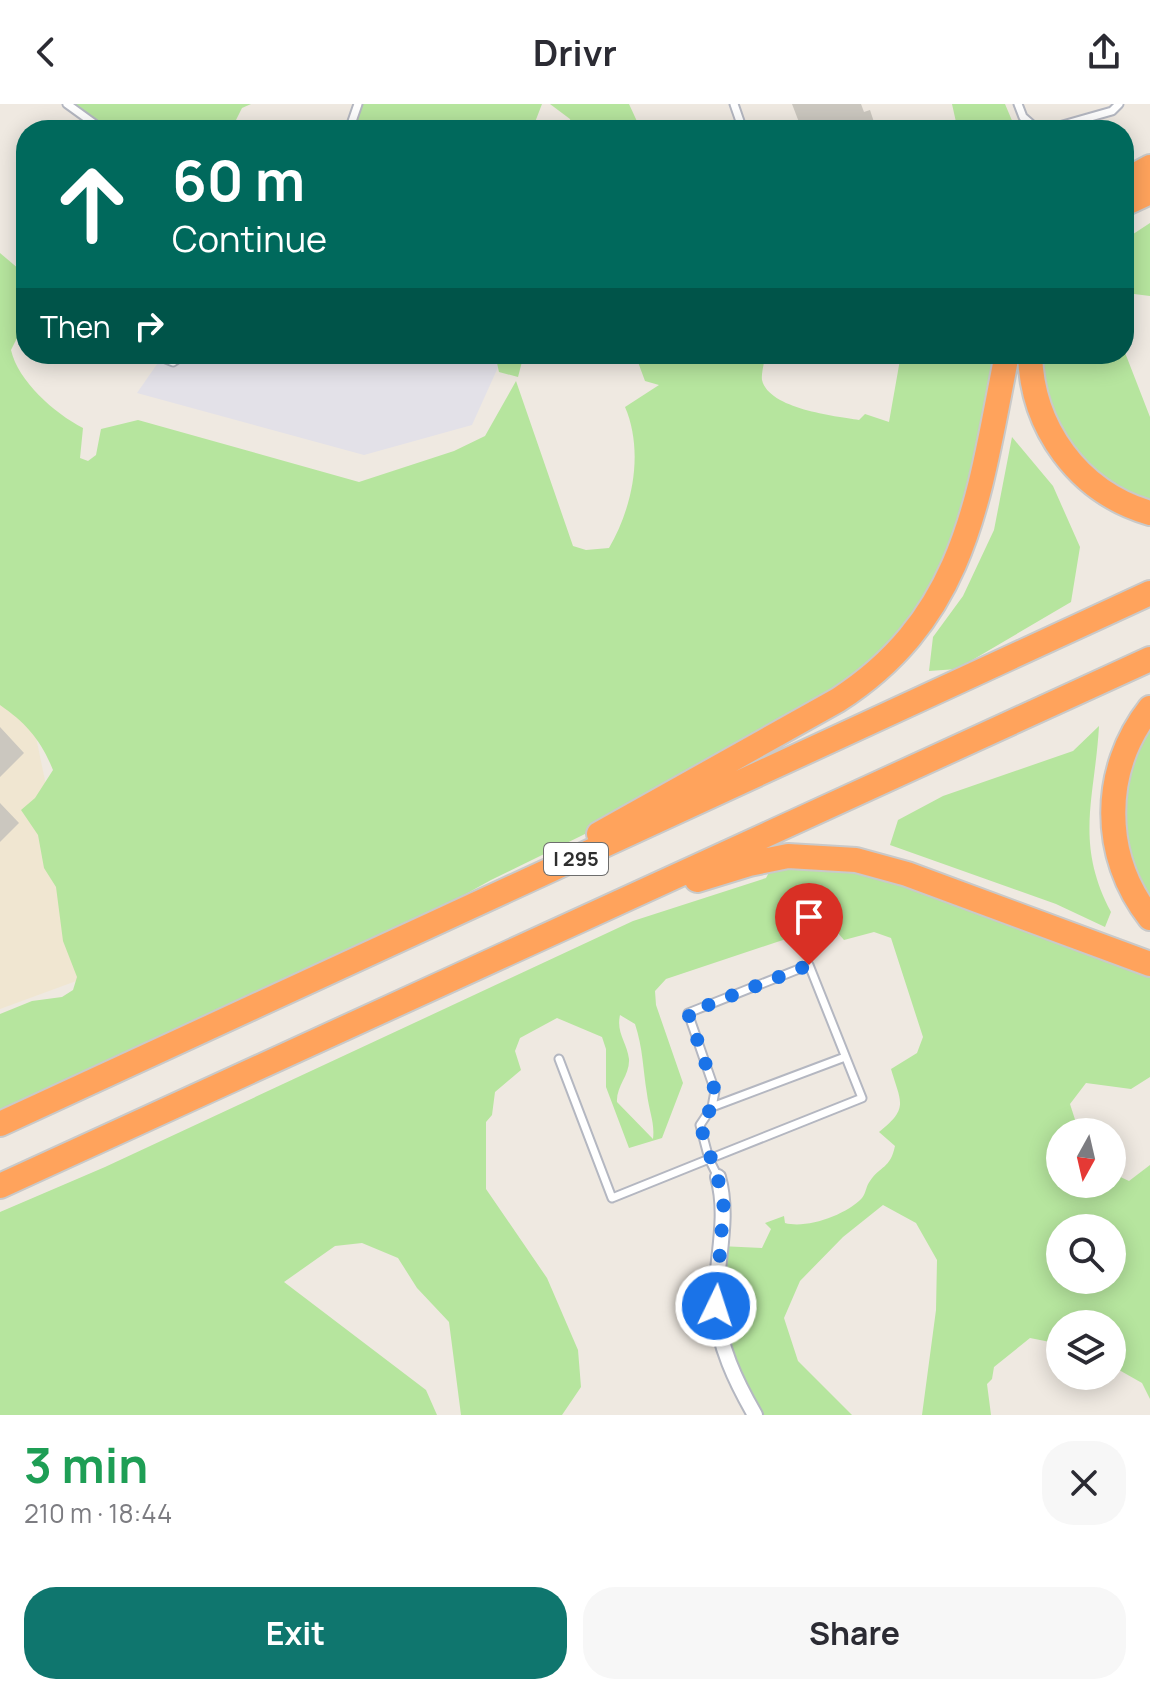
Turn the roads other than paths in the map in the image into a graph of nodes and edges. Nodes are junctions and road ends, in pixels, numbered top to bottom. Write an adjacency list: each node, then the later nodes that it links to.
1 (67, 104): 3 (lane)
2 (1119, 104): 4 (lane)
3 (89, 120)
4 (1080, 120)
5 (1005, 364): 11 (highway)
6 (1032, 364): 7 (highway)
7 (1150, 513)
8 (1150, 593): 11 (highway, I 295)
9 (1150, 659): 12 (highway, I 295)
10 (1150, 708): 13 (highway)
11 (493, 897): 18 (highway, I 295)
12 (588, 915): 14 (highway); 21 (highway, I 295)
13 (1150, 918)
14 (1150, 964)
15 (845, 1057): 17 (lane); 17 (lane); 19 (lane)
16 (559, 1059): 19 (lane)
17 (712, 1107): 19 (lane)
18 (0, 1124)
19 (709, 1159): 20 (lane)
20 (718, 1177): 22 (street)
21 (0, 1186)
22 (755, 1415)

